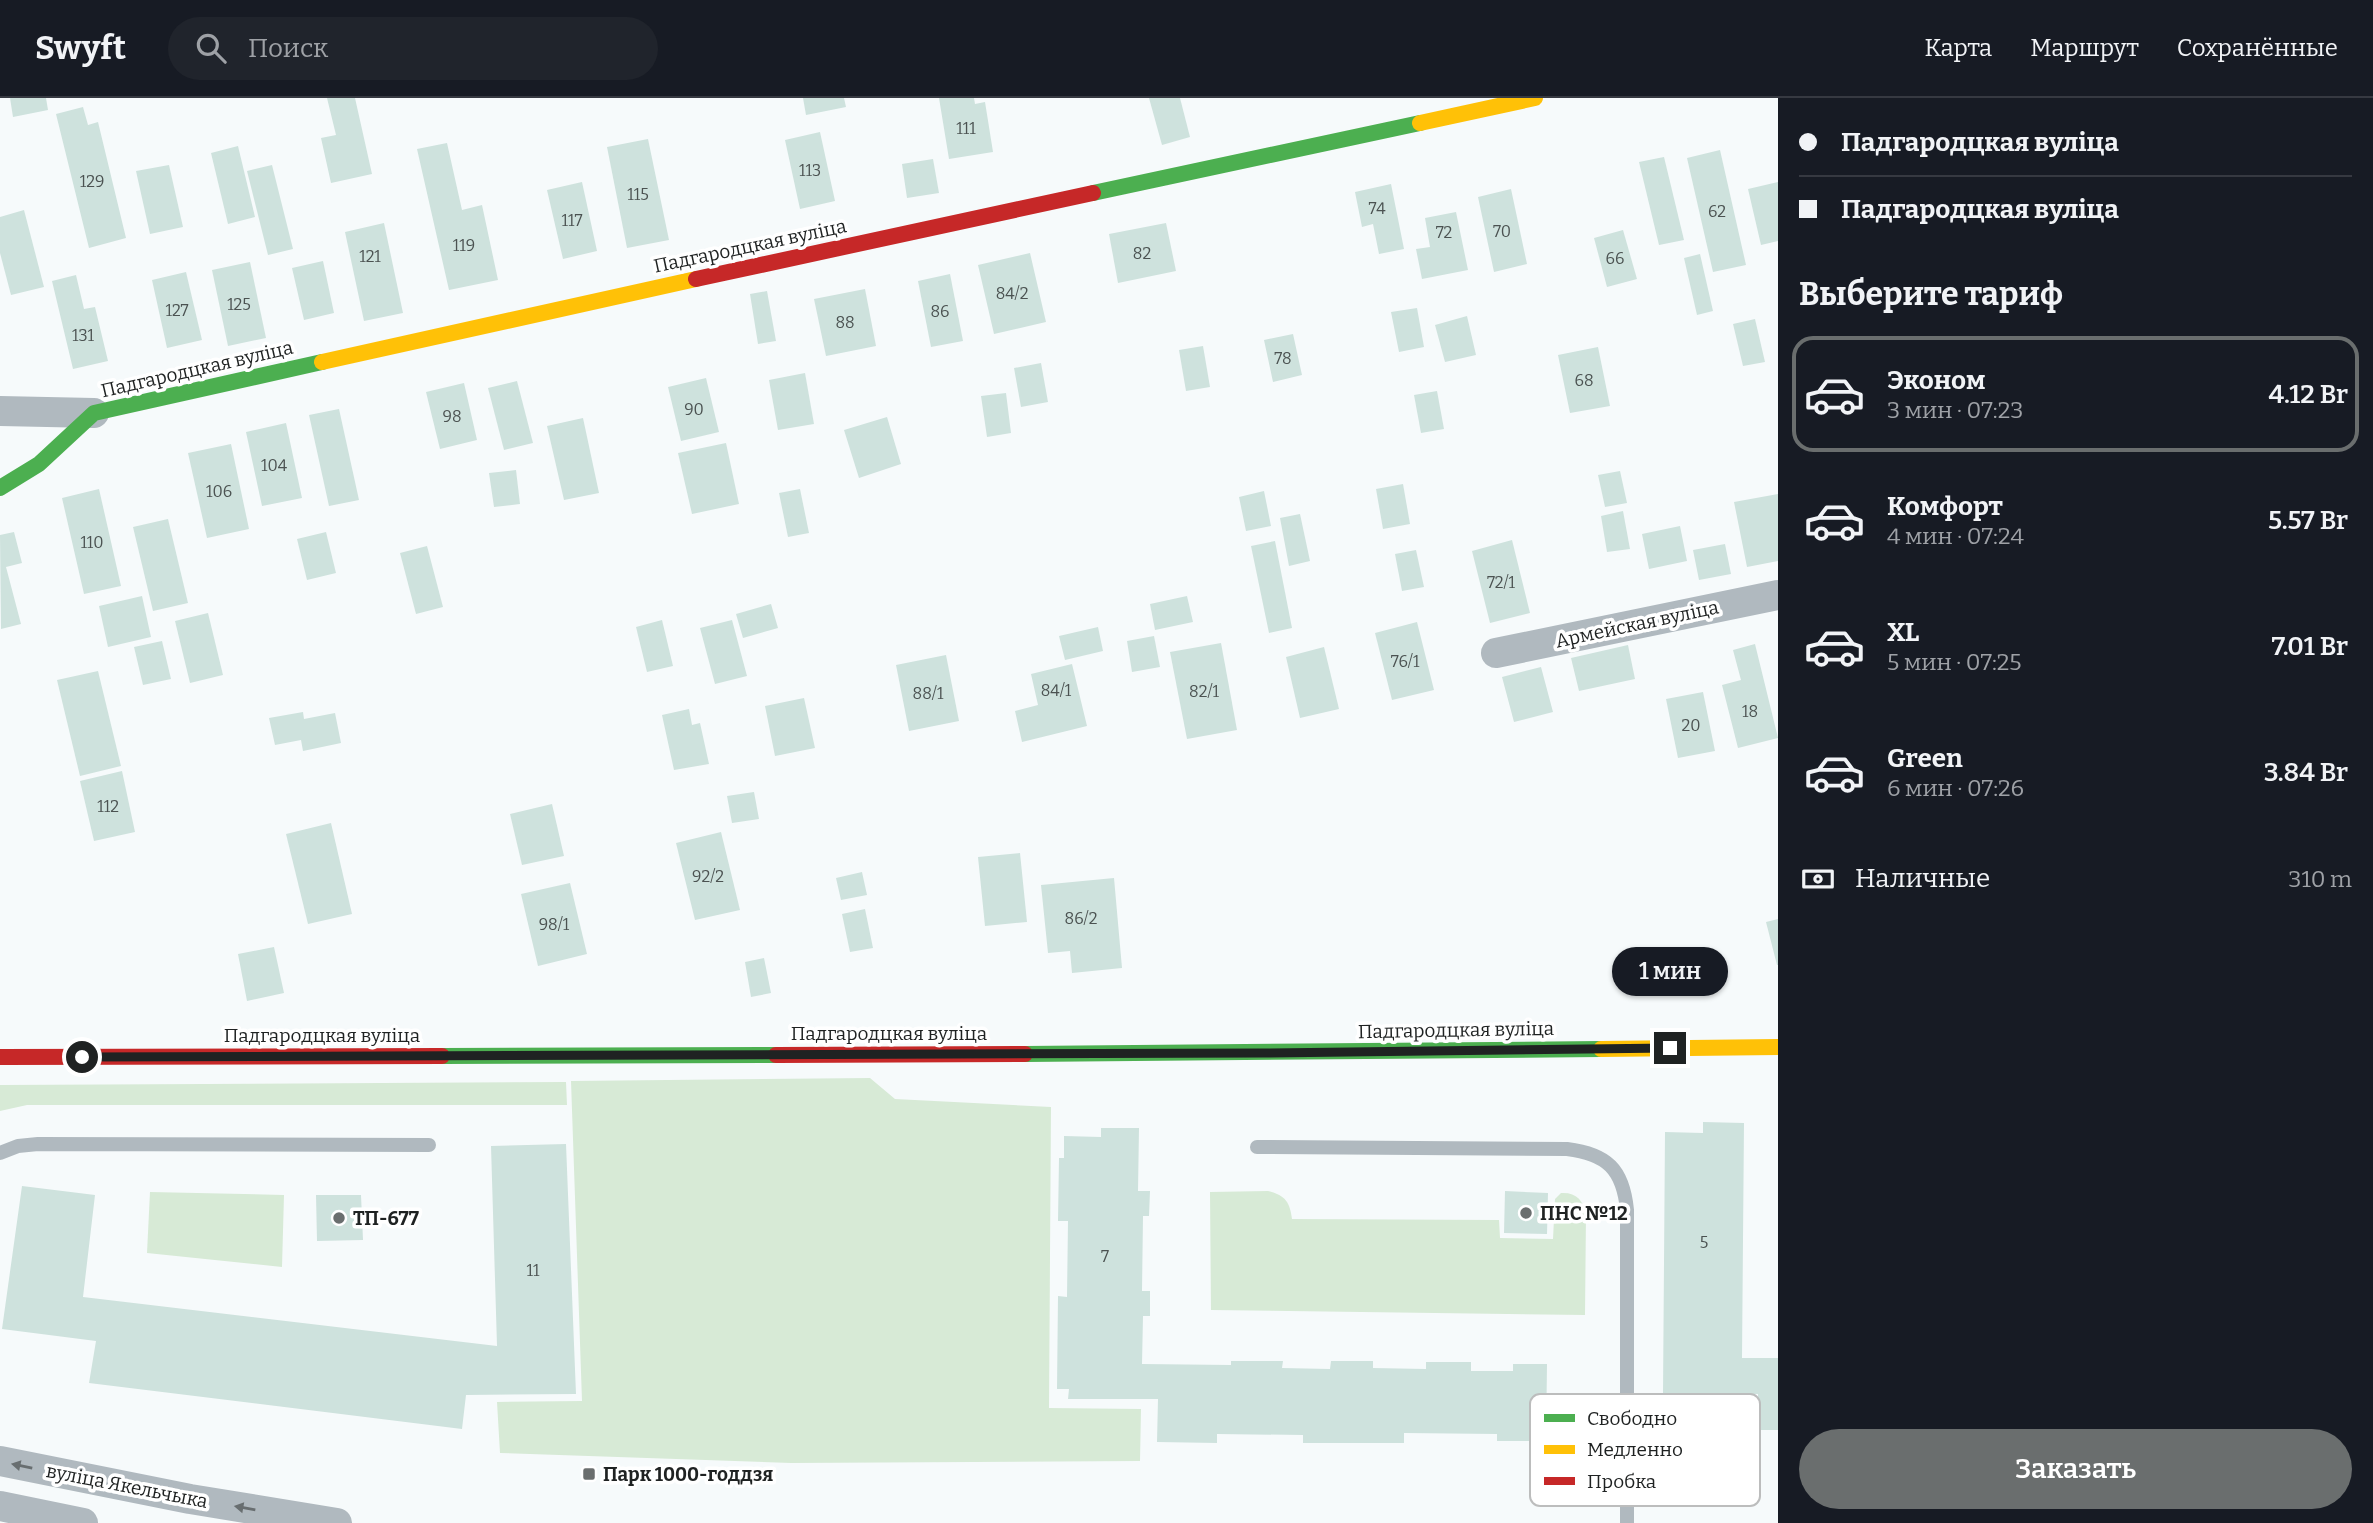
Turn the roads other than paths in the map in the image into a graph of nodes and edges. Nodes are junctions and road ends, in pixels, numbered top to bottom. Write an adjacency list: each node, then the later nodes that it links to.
1 (1535, 98): 3 (street, Падгародцкая вуліца)
2 (0, 411): 3 (street)
3 (94, 413): 4 (street, Падгародцкая вуліца)
4 (0, 488)
5 (1778, 595): 6 (street, Армейская вуліца)
6 (1496, 653)
7 (1778, 1047): 8 (street, Падгародцкая вуліца)
8 (0, 1057)
9 (429, 1145): 11 (lane)
10 (1257, 1147): 12 (lane)
11 (0, 1153)
12 (1627, 1394)
13 (0, 1461): 16 (street, вуліца Якельчыка, one-way to 13)
14 (0, 1506): 15 (street)
15 (83, 1523)
16 (337, 1523)

